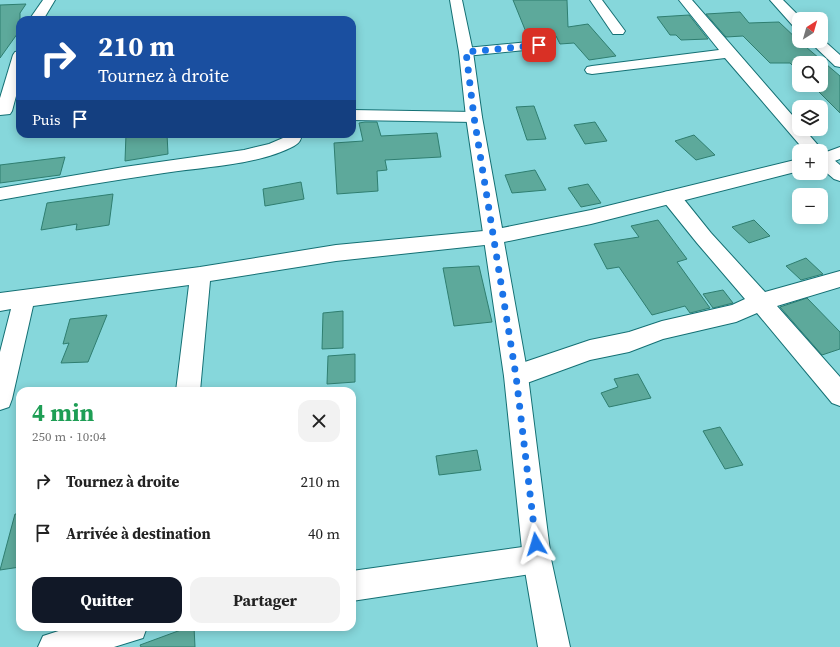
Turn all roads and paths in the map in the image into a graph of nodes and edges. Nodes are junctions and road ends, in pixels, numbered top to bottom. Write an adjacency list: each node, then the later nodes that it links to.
1 (49, 0): 6 (street)
2 (456, 0): 11 (street)
3 (596, 0): 8 (street)
4 (685, 0): 12 (street)
5 (776, 0): 7 (street)
6 (39, 16)
7 (792, 17)
8 (618, 30)
9 (539, 45): 11 (street)
10 (824, 48): 13 (street)
11 (466, 52): 19 (street)
12 (728, 53): 15 (street); 21 (street)
13 (840, 63)
14 (16, 68): 17 (street)
15 (592, 70)
16 (16, 111): 17 (street)
17 (2, 112)
18 (356, 115): 19 (street)
19 (474, 117): 29 (street)
20 (293, 138): 27 (street)
21 (808, 144)
22 (840, 153): 23 (street)
23 (828, 155)
24 (828, 164): 26 (street)
25 (792, 167): 28 (street)
26 (840, 175)
27 (0, 194)
28 (671, 197): 29 (street); 34 (street)
29 (494, 237): 30 (street); 35 (street)
30 (200, 275): 32 (street); 36 (street)
31 (840, 279): 34 (street)
32 (24, 299): 33 (street); 38 (street)
33 (0, 302)
34 (760, 302): 35 (street); 37 (street)
35 (516, 376): 39 (street)
36 (188, 387)
37 (840, 395)
38 (0, 398)
39 (537, 559): 40 (street); 43 (street)
40 (356, 585)
41 (116, 631): 42 (street)
42 (54, 647)
43 (554, 647)

